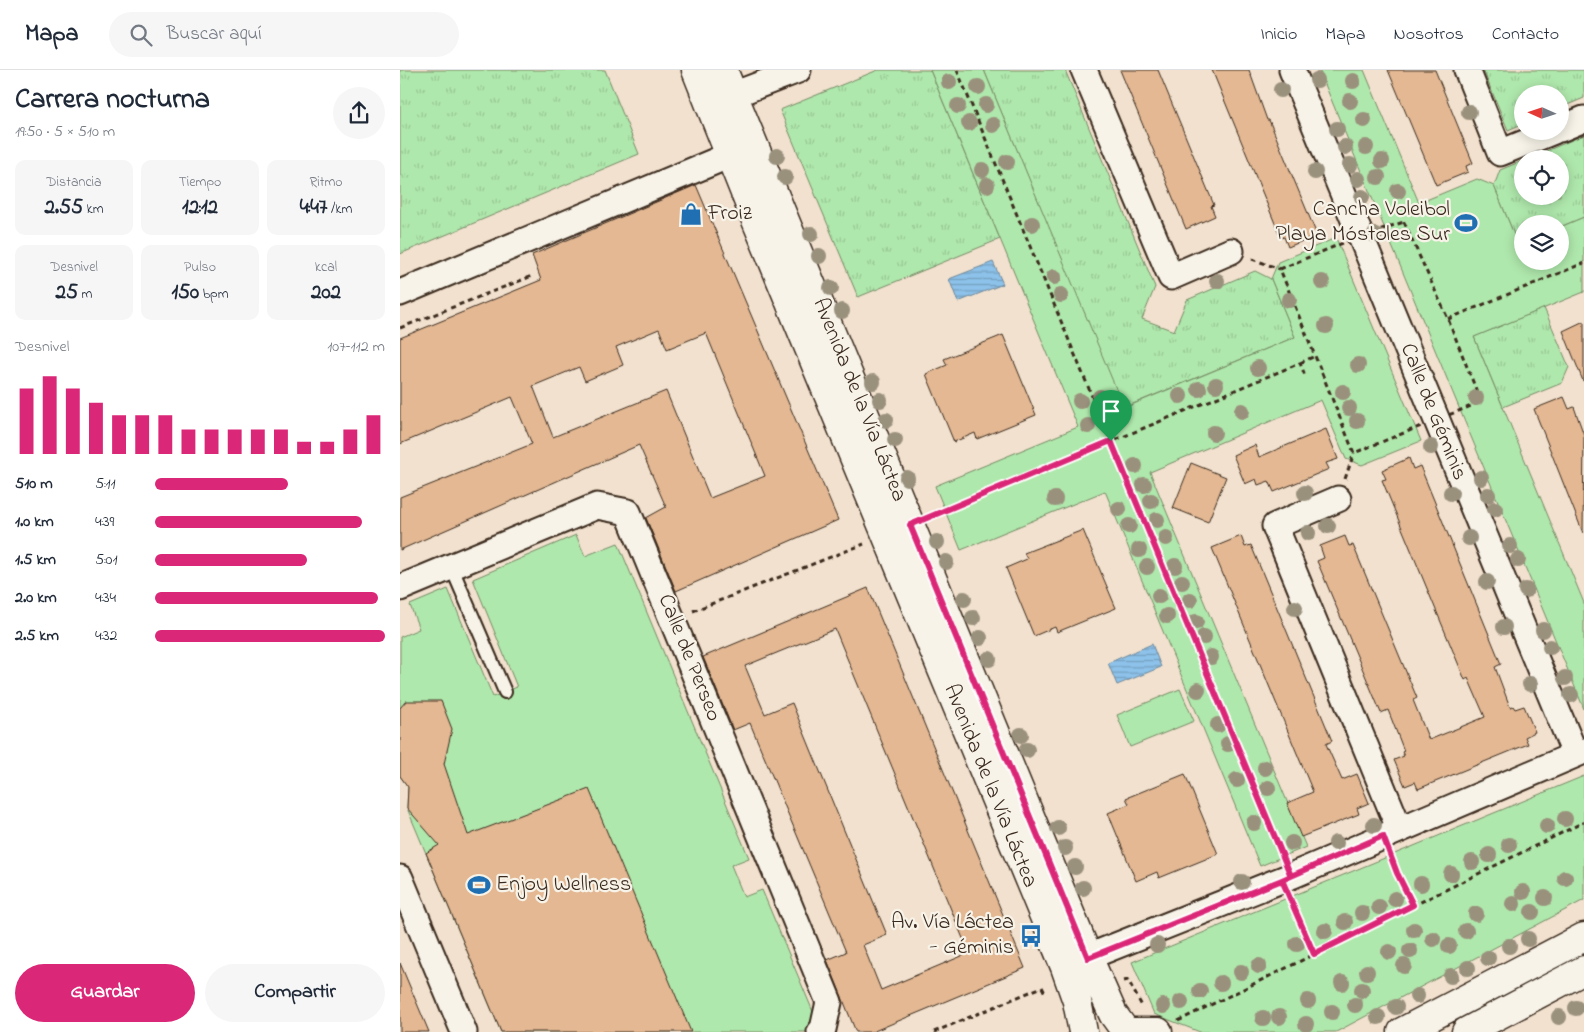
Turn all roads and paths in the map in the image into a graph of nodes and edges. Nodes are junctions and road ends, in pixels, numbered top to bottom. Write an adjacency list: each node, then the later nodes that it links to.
1 (696, 70): 12 (street, Avenida de la Vía Láctea)
2 (723, 70): 8 (street, Avenida de la Vía Láctea)
3 (798, 70): 8 (street)
4 (958, 70): 23 (path)
5 (1084, 70): 13 (street)
6 (1292, 70): 30 (street, Calle de Géminis)
7 (1467, 70): 11 (street)
8 (735, 99): 12 (street); 25 (street, Avenida de la Vía Láctea)
9 (1584, 119): 10 (street)
10 (1569, 125)
11 (1532, 140)
12 (730, 154): 17 (street); 25 (street, Avenida de la Vía Láctea)
13 (1231, 251): 15 (path)
14 (1584, 263): 18 (path)
15 (1280, 269)
16 (532, 276): 19 (path)
17 (400, 293)
18 (1448, 319)
19 (400, 328)
20 (1315, 356): 21 (path)
21 (1300, 362): 22 (path); 23 (path)
22 (1306, 378)
23 (1111, 441): 25 (path); 34 (path)
24 (1338, 499): 32 (street)
25 (899, 530): 28 (path); 38 (street, Avenida de la Vía Láctea); 42 (street, Avenida de la Vía Láctea)
26 (451, 566): 27 (street, Calle de Perseo); 28 (street, Calle de Perseo); 29 (lane)
27 (400, 588)
28 (673, 618): 41 (street, Calle de Perseo)
29 (505, 692)
30 (1579, 753): 32 (street, Calle de Géminis)
31 (1584, 822): 35 (path)
32 (1391, 832): 34 (street, Calle de Géminis); 35 (path)
33 (400, 878): 40 (street)
34 (1286, 878): 37 (path); 38 (street, Calle de Géminis)
35 (1413, 905): 37 (path)
36 (1584, 937): 44 (street)
37 (1314, 954): 43 (path)
38 (1088, 958): 43 (street, Avenida de la Vía Láctea)
39 (1584, 970): 45 (street)
40 (464, 1032)
41 (820, 1032)
42 (1083, 1032)
43 (1142, 1032)
44 (1402, 1032)
45 (1466, 1032)

